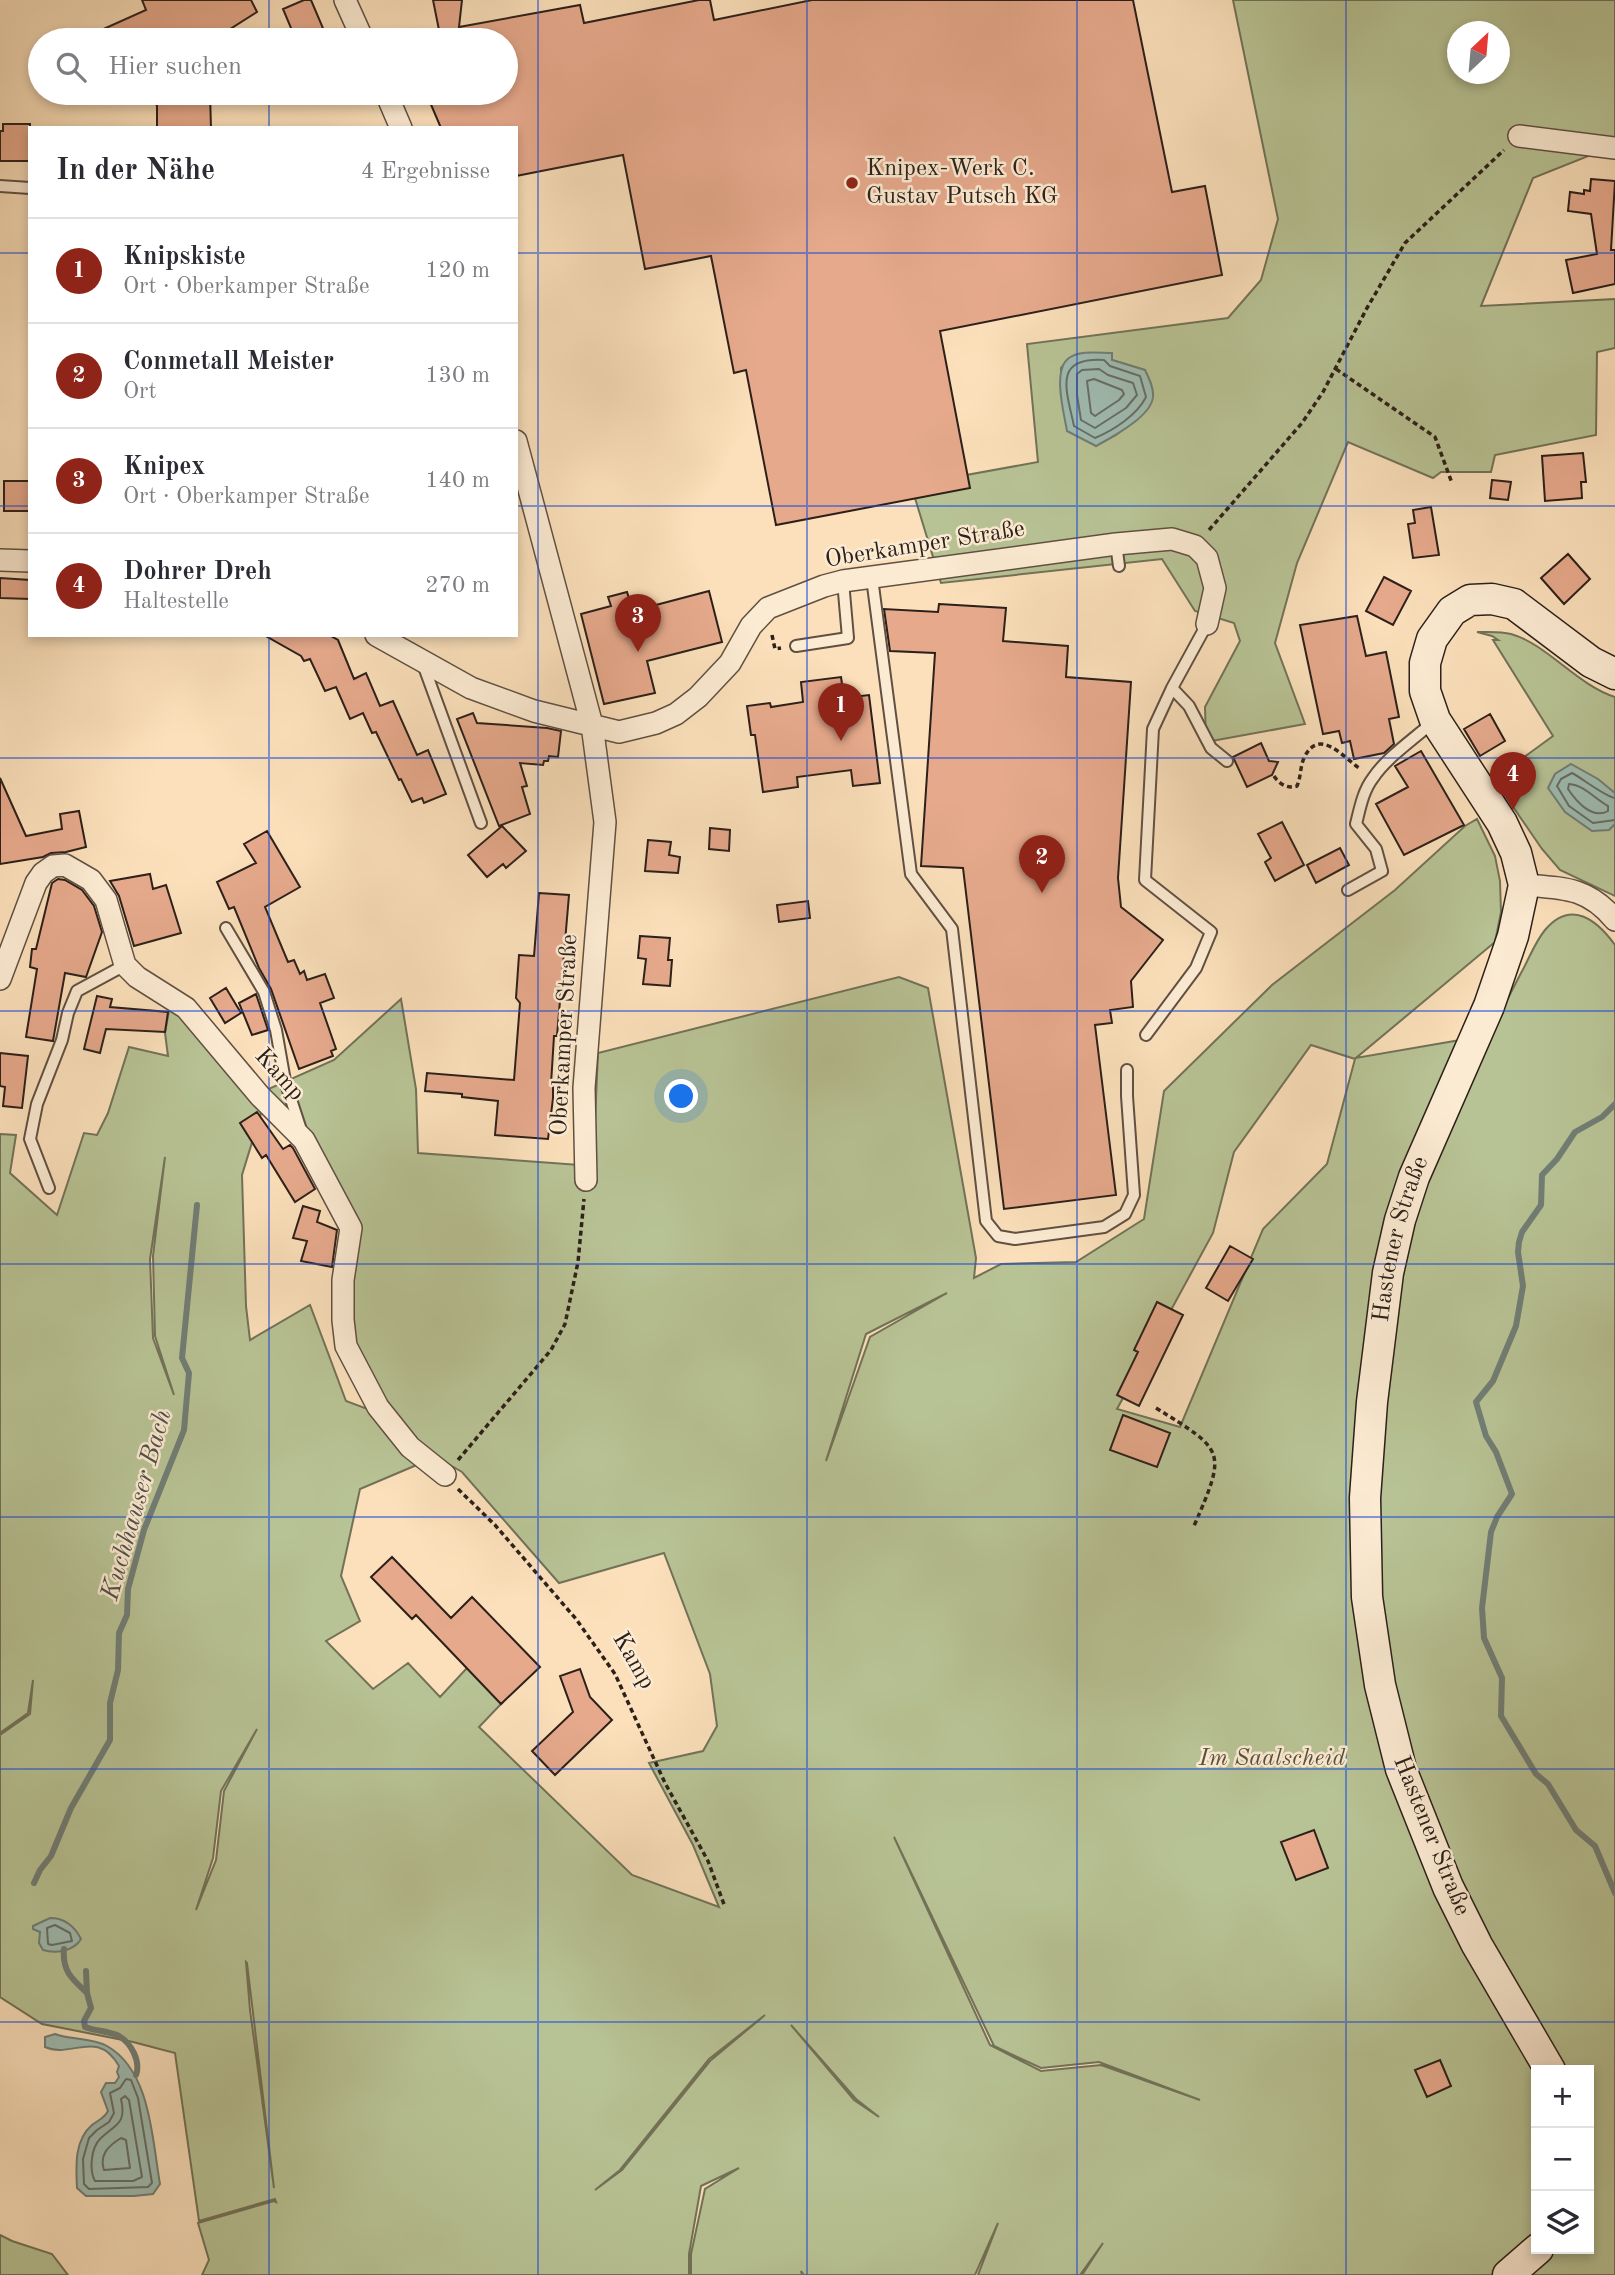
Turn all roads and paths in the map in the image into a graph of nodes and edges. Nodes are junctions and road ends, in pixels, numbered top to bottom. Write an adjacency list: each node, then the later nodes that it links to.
1 (345, 0): 2 (street)
2 (358, 28)
3 (391, 105): 4 (street)
4 (400, 126)
5 (1519, 136): 6 (street); 9 (path)
6 (1615, 148)
7 (0, 186): 8 (lane)
8 (28, 188)
9 (1335, 369): 11 (path); 13 (path)
10 (518, 448): 27 (street, Oberkamper Straße)
11 (1452, 483)
12 (1116, 544): 13 (street, Oberkamper Straße); 16 (lane); 17 (street, Oberkamper Straße)
13 (1195, 547): 19 (street)
14 (0, 560): 15 (street)
15 (28, 561)
16 (1119, 566)
17 (872, 578): 18 (street, Oberkamper Straße); 39 (lane)
18 (843, 581): 22 (lane); 27 (street, Oberkamper Straße)
19 (1207, 624): 25 (lane)
20 (773, 636): 22 (path)
21 (379, 637): 23 (street)
22 (791, 647)
23 (423, 662): 27 (street); 31 (lane)
24 (1615, 674): 26 (main road, Hastener Straße)
25 (1172, 688): 28 (lane); 38 (lane)
26 (1435, 720): 30 (lane); 32 (main road, Hastener Straße)
27 (592, 725): 41 (street, Oberkamper Straße)
28 (1227, 761)
29 (1274, 776): 30 (path)
30 (1373, 777): 33 (lane)
31 (481, 823)
32 (1524, 885): 34 (street); 47 (main road, Hastener Straße)
33 (1348, 890)
34 (1615, 920)
35 (226, 928): 40 (lane)
36 (125, 965): 37 (street); 40 (street, Kamp); 42 (lane)
37 (0, 979)
38 (1146, 1035)
39 (1127, 1070)
40 (304, 1140): 44 (street, Kamp)
41 (586, 1180): 44 (path)
42 (49, 1188)
43 (1156, 1408): 45 (path)
44 (444, 1475): 46 (path, Kamp)
45 (1194, 1526)
46 (725, 1907)
47 (1547, 2065)
48 (1532, 2254): 49 (main road)
49 (1508, 2275)

